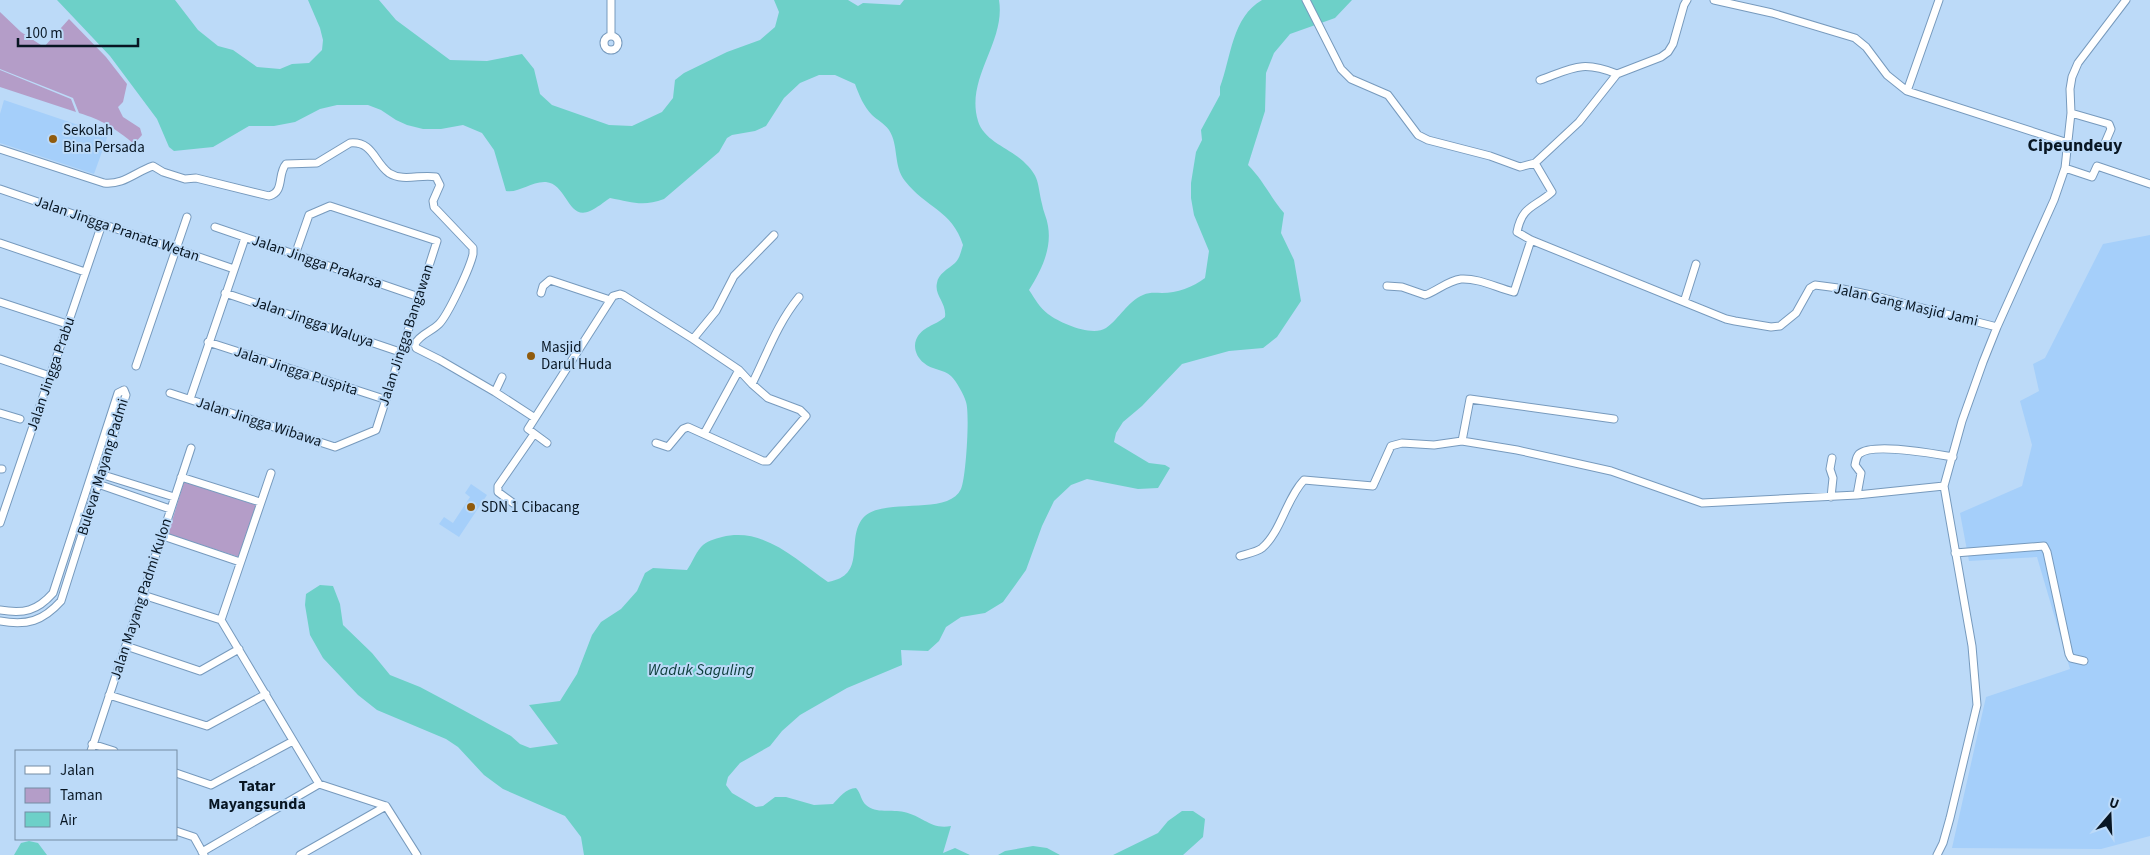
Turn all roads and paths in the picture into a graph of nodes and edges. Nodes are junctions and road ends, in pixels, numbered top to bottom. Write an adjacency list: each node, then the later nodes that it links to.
1 (611, 0): 7 (street)
2 (1306, 0): 15 (street)
3 (1688, 0): 8 (street)
4 (1714, 0): 10 (street)
5 (1940, 0): 10 (street)
6 (2126, 0): 11 (street)
7 (610, 36)
8 (1617, 74): 9 (street); 15 (street)
9 (1540, 80)
10 (1907, 91): 12 (street)
11 (2071, 113): 12 (street); 13 (street)
12 (2068, 143): 16 (street)
13 (2105, 143)
14 (0, 149): 50 (street)
15 (1535, 163): 24 (street)
16 (2065, 168): 17 (street); 40 (street)
17 (2150, 184)
18 (0, 189): 20 (street, Jalan Jingga Pranata Wetan)
19 (187, 217): 26 (street)
20 (102, 224): 26 (street, Jalan Jingga Pranata Wetan); 30 (street, Jalan Jingga Prabu)
21 (215, 227): 23 (street, Jalan Jingga Prakarsa)
22 (774, 235): 41 (street)
23 (245, 238): 27 (street, Jalan Jingga Prakarsa); 29 (street)
24 (1531, 240): 31 (street); 38 (street)
25 (0, 243): 30 (street)
26 (176, 249): 29 (street, Jalan Jingga Pranata Wetan); 45 (street)
27 (295, 255): 34 (street, Jalan Jingga Prakarsa); 34 (street, Jalan Jingga Bangawan)
28 (1696, 264): 38 (street)
29 (234, 269): 32 (street)
30 (85, 272): 39 (street, Jalan Jingga Prabu)
31 (1387, 286)
32 (226, 293): 42 (street); 43 (street, Jalan Jingga Waluya)
33 (541, 293): 36 (street)
34 (419, 297): 43 (street, Jalan Jingga Bangawan)
35 (799, 298): 49 (street)
36 (610, 300): 41 (street); 55 (street)
37 (0, 302): 39 (street)
38 (1684, 302): 40 (street, Jalan Gang Masjid Jami)
39 (68, 324): 47 (street, Jalan Jingga Prabu)
40 (1997, 327): 65 (street)
41 (693, 339): 46 (street)
42 (208, 342): 52 (street); 53 (street, Jalan Jingga Puspita)
43 (400, 352): 53 (street, Jalan Jingga Bangawan)
44 (0, 359): 47 (street)
45 (136, 366)
46 (739, 370): 49 (street); 60 (street)
47 (50, 376): 80 (street, Jalan Jingga Prabu)
48 (502, 377): 50 (street)
49 (752, 384): 60 (street)
50 (495, 392): 55 (street)
51 (170, 393): 52 (street, Jalan Jingga Wibawa)
52 (190, 399): 58 (street, Jalan Jingga Wibawa)
53 (384, 399): 58 (street, Jalan Jingga Bangawan)
54 (0, 413): 57 (street)
55 (535, 418): 59 (street)
56 (1614, 418): 61 (street)
57 (20, 419)
58 (376, 430)
59 (534, 434): 62 (street); 78 (street)
60 (704, 434): 63 (street)
61 (1462, 441): 76 (street); 83 (street)
62 (547, 443)
63 (656, 443)
64 (191, 448): 70 (street, Jalan Mayang Padmi Kulon)
65 (1953, 456): 73 (street); 74 (street)
66 (1832, 458): 76 (street)
67 (92, 471): 69 (street); 69 (street, Bulevar Mayang Padmi); 71 (street, Bulevar Mayang Padmi)
68 (270, 473): 77 (street)
69 (101, 474): 72 (street, Bulevar Mayang Padmi); 75 (street)
70 (181, 477): 75 (street, Jalan Mayang Padmi Kulon); 77 (street)
71 (89, 481): 72 (street); 86 (street, Bulevar Mayang Padmi)
72 (98, 484): 79 (street); 88 (street, Bulevar Mayang Padmi)
73 (1944, 486): 74 (street); 82 (street)
74 (1857, 495): 76 (street)
75 (174, 497): 79 (street, Jalan Mayang Padmi Kulon)
76 (1831, 497)
77 (260, 502): 84 (street)
78 (513, 503)
79 (170, 509): 81 (street, Jalan Mayang Padmi Kulon)
80 (0, 523)
81 (163, 536): 84 (street); 85 (street, Jalan Mayang Padmi Kulon)
82 (1954, 553): 91 (street); 104 (street)
83 (1240, 556)
84 (240, 562): 87 (street)
85 (143, 595): 87 (street); 89 (street, Jalan Mayang Padmi Kulon)
86 (0, 610)
87 (221, 620): 90 (street)
88 (0, 621)
89 (126, 646): 90 (street); 93 (street, Jalan Mayang Padmi Kulon)
90 (238, 650): 92 (street)
91 (2084, 661)
92 (266, 694): 93 (street); 94 (street)
93 (109, 695): 95 (street, Jalan Mayang Padmi Kulon)
94 (293, 740): 97 (street); 98 (street)
95 (92, 748): 96 (street)
96 (107, 750)
97 (178, 774)
98 (320, 784): 99 (street); 101 (street)
99 (386, 806): 102 (street); 103 (street)
100 (178, 832): 101 (street)
101 (203, 853)
102 (414, 854)
103 (300, 855)
104 (1937, 855)

